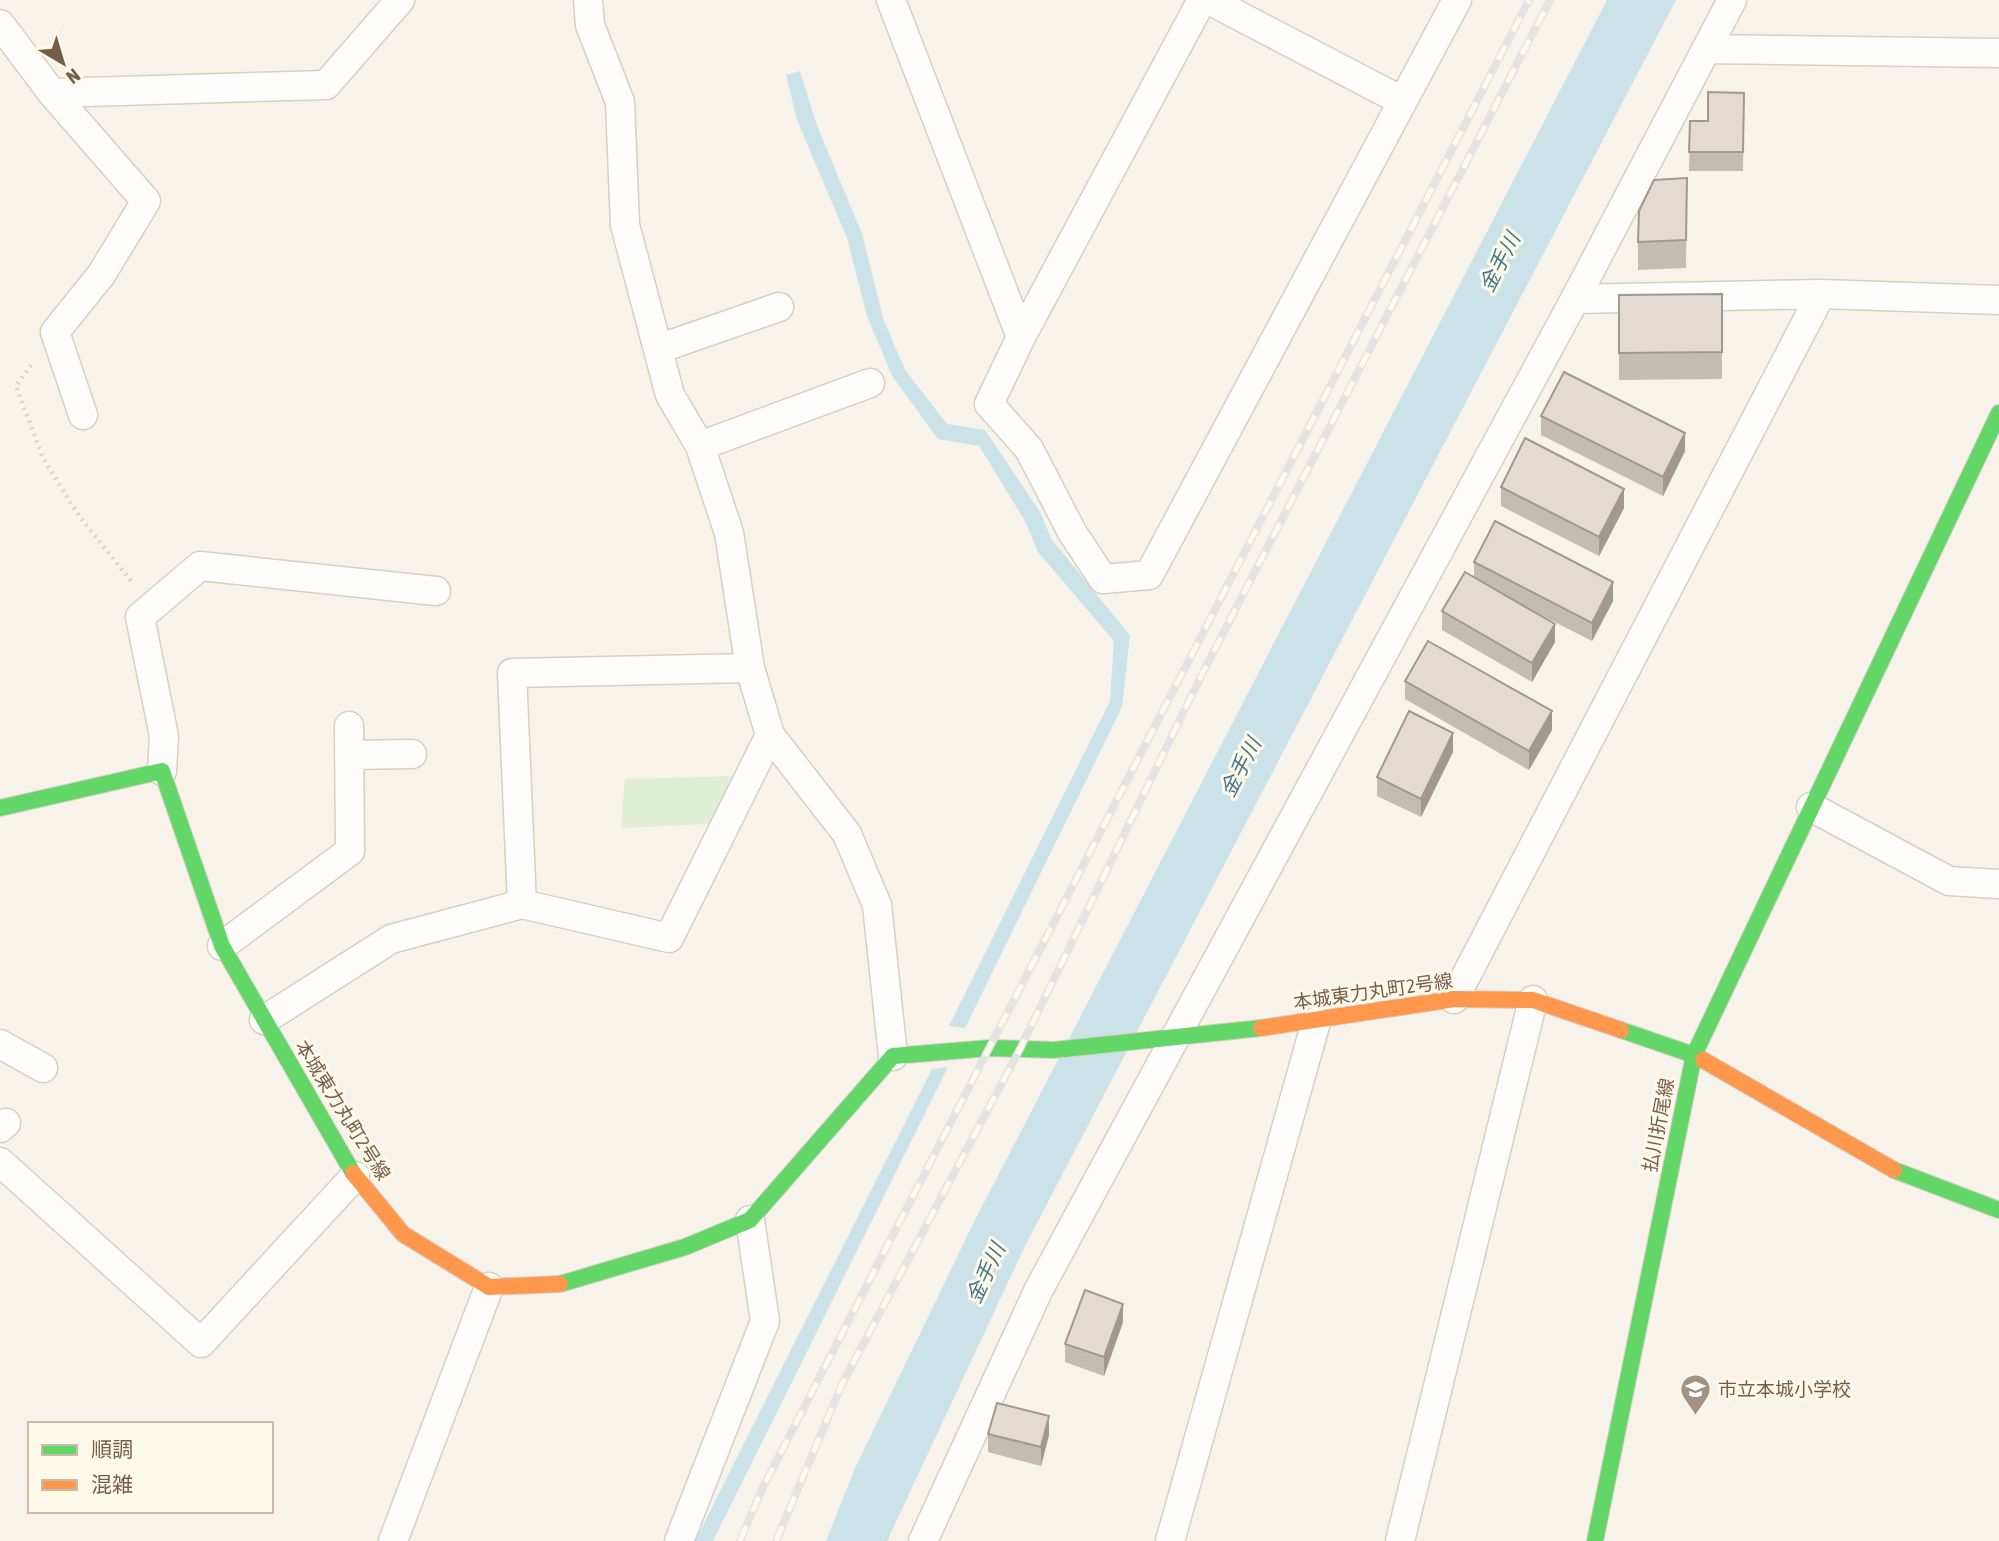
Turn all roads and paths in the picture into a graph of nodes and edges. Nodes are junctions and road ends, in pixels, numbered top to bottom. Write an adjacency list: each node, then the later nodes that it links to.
1 (400, 0): 11 (street)
2 (588, 0): 19 (street)
3 (891, 0): 18 (street)
4 (1202, 0): 18 (street)
5 (1209, 0): 12 (street)
6 (1457, 0): 12 (street)
7 (1732, 0): 9 (street)
8 (0, 24): 11 (street)
9 (1707, 49): 10 (street); 14 (street)
10 (1999, 53)
11 (52, 93): 17 (street)
12 (1402, 101): 18 (street)
13 (1821, 294): 14 (street); 15 (street); 37 (street)
14 (1575, 299): 41 (street)
15 (1999, 300)
16 (779, 307): 19 (street)
17 (55, 332): 22 (street); 25 (path)
18 (1021, 337)
19 (658, 349): 23 (street)
20 (870, 383): 23 (street)
21 (1999, 413): 33 (street, 払川折尾線)
22 (83, 415)
23 (700, 446): 26 (street)
24 (436, 592): 25 (street)
25 (140, 617): 31 (street)
26 (750, 668): 28 (street); 35 (street)
27 (349, 726): 30 (street)
28 (770, 735): 35 (street); 44 (street)
29 (412, 754): 30 (street)
30 (349, 755): 36 (street)
31 (162, 771): 32 (street); 36 (street, 本城東力丸町2号線)
32 (0, 807)
33 (1811, 807): 34 (street); 43 (street, 払川折尾線)
34 (1999, 884)
35 (522, 904): 39 (street)
36 (222, 946): 39 (street, 本城東力丸町2号線)
37 (1454, 999): 38 (street, 本城東力丸町2号線); 40 (street, 本城東力丸町2号線)
38 (1533, 1000): 43 (street, 本城東力丸町2号線); 55 (street)
39 (264, 1020): 47 (street, 本城東力丸町2号線)
40 (1316, 1022): 41 (street, 本城東力丸町2号線); 54 (street)
41 (1176, 1037): 44 (street, 本城東力丸町2号線); 51 (street)
42 (0, 1044): 45 (street)
43 (1694, 1055): 48 (street); 56 (street, 払川折尾線)
44 (893, 1056): 49 (street)
45 (43, 1068)
46 (0, 1162): 47 (street)
47 (355, 1176): 50 (street, 本城東力丸町2号線)
48 (1999, 1210)
49 (750, 1220): 50 (street); 53 (street)
50 (489, 1287): 52 (street)
51 (933, 1538)
52 (393, 1541)
53 (679, 1541)
54 (1170, 1541)
55 (1400, 1541)
56 (1595, 1541)

